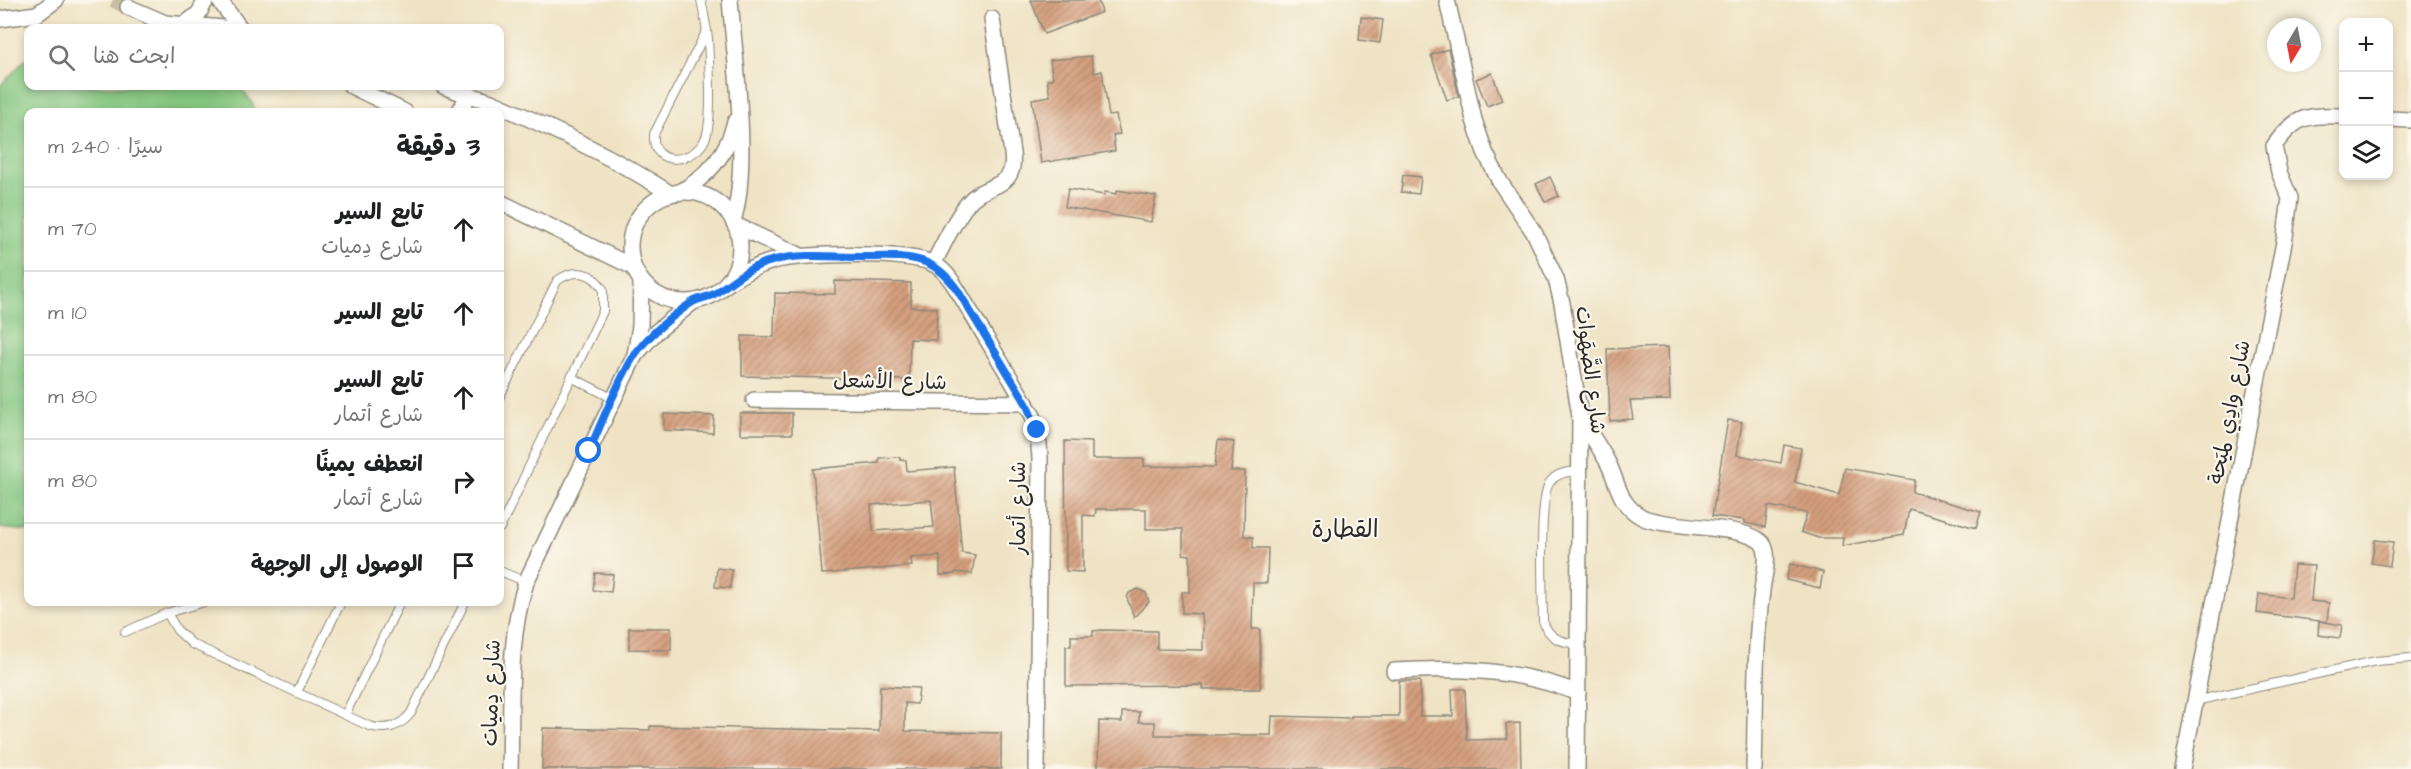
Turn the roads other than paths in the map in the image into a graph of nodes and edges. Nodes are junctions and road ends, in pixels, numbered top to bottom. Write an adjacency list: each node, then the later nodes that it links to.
1 (56, 0): 8 (street)
2 (206, 0): 11 (street)
3 (219, 0): 12 (street)
4 (700, 0): 13 (lane)
5 (730, 0): 21 (street)
6 (1447, 0): 40 (street, شارع الصَّهَوات)
7 (128, 7): 10 (street)
8 (0, 19)
9 (992, 19): 29 (street)
10 (177, 24)
11 (185, 24)
12 (237, 24)
13 (707, 30): 13 (lane)
14 (364, 90): 17 (street)
15 (453, 90): 16 (street)
16 (468, 96): 18 (street); 19 (street)
17 (398, 108)
18 (461, 108)
19 (495, 108)
20 (504, 112): 25 (street)
21 (738, 113): 25 (street); 27 (street)
22 (2339, 116): 56 (street, شارع وادِي لميَحة)
23 (2393, 118): 24 (street)
24 (2411, 120)
25 (673, 194): 27 (street); 30 (street)
26 (504, 204): 30 (street)
27 (734, 223): 28 (street); 32 (street)
28 (804, 256): 29 (street); 32 (street)
29 (933, 264): 39 (street, شارع أتمار)
30 (633, 267): 31 (street)
31 (641, 281): 33 (street); 34 (street, شارع دِميات)
32 (724, 286): 33 (street)
33 (693, 302): 34 (street, شارع دِميات)
34 (634, 356): 37 (street, شارع دِميات)
35 (571, 376): 36 (lane); 37 (lane); 42 (lane)
36 (504, 388)
37 (614, 399): 44 (street, شارع دِميات)
38 (754, 400): 39 (street, شارع الأشعل)
39 (1026, 403): 59 (street, شارع أتمار)
40 (1580, 417): 41 (street, شارع الصَّهَوات); 61 (street)
41 (1579, 472): 51 (street, شارع الصَّهَوات); 51 (lane)
42 (504, 519)
43 (504, 573): 44 (lane)
44 (526, 582): 58 (street, شارع دِميات)
45 (191, 606): 49 (lane)
46 (339, 606): 54 (lane)
47 (398, 606): 57 (lane)
48 (463, 606): 57 (lane)
49 (167, 613): 50 (lane); 54 (lane)
50 (125, 632)
51 (1578, 644): 55 (street, شارع الصَّهَوات)
52 (2411, 658): 56 (lane)
53 (1394, 671): 55 (street)
54 (297, 692): 57 (lane)
55 (1578, 693): 60 (street, شارع الصَّهَوات)
56 (2193, 701): 62 (street, شارع وادِي لميَحة)
57 (345, 714)
58 (510, 769)
59 (1037, 769)
60 (1577, 769)
61 (1754, 769)
62 (2182, 769)

